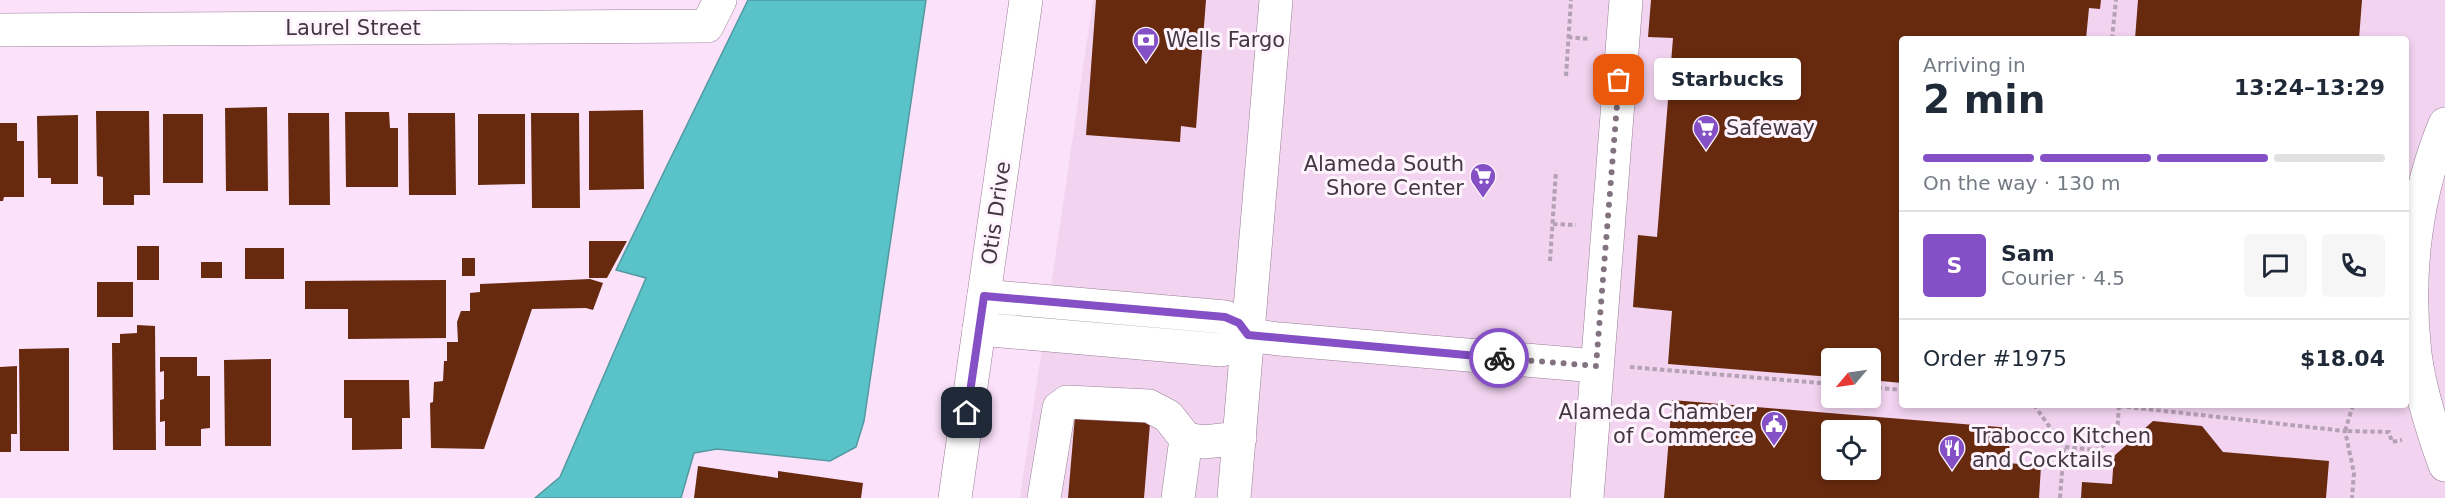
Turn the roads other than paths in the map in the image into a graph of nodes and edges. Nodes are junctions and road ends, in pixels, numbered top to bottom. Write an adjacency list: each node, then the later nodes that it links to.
1 (1026, 0): 7 (street, Otis Drive)
2 (1276, 0): 9 (street)
3 (1626, 0): 10 (street)
4 (713, 13): 5 (street, Laurel Street)
5 (0, 30)
6 (2445, 124): 13 (street)
7 (984, 296): 8 (street, Otis Drive); 9 (street)
8 (980, 329): 9 (street); 14 (street, Otis Drive)
9 (1248, 335): 10 (street); 11 (street)
10 (1596, 366): 18 (street)
11 (1240, 438): 12 (street); 17 (street)
12 (1186, 440): 15 (street); 16 (street)
13 (2445, 465)
14 (955, 498)
15 (1044, 498)
16 (1178, 498)
17 (1234, 498)
18 (1587, 498)

